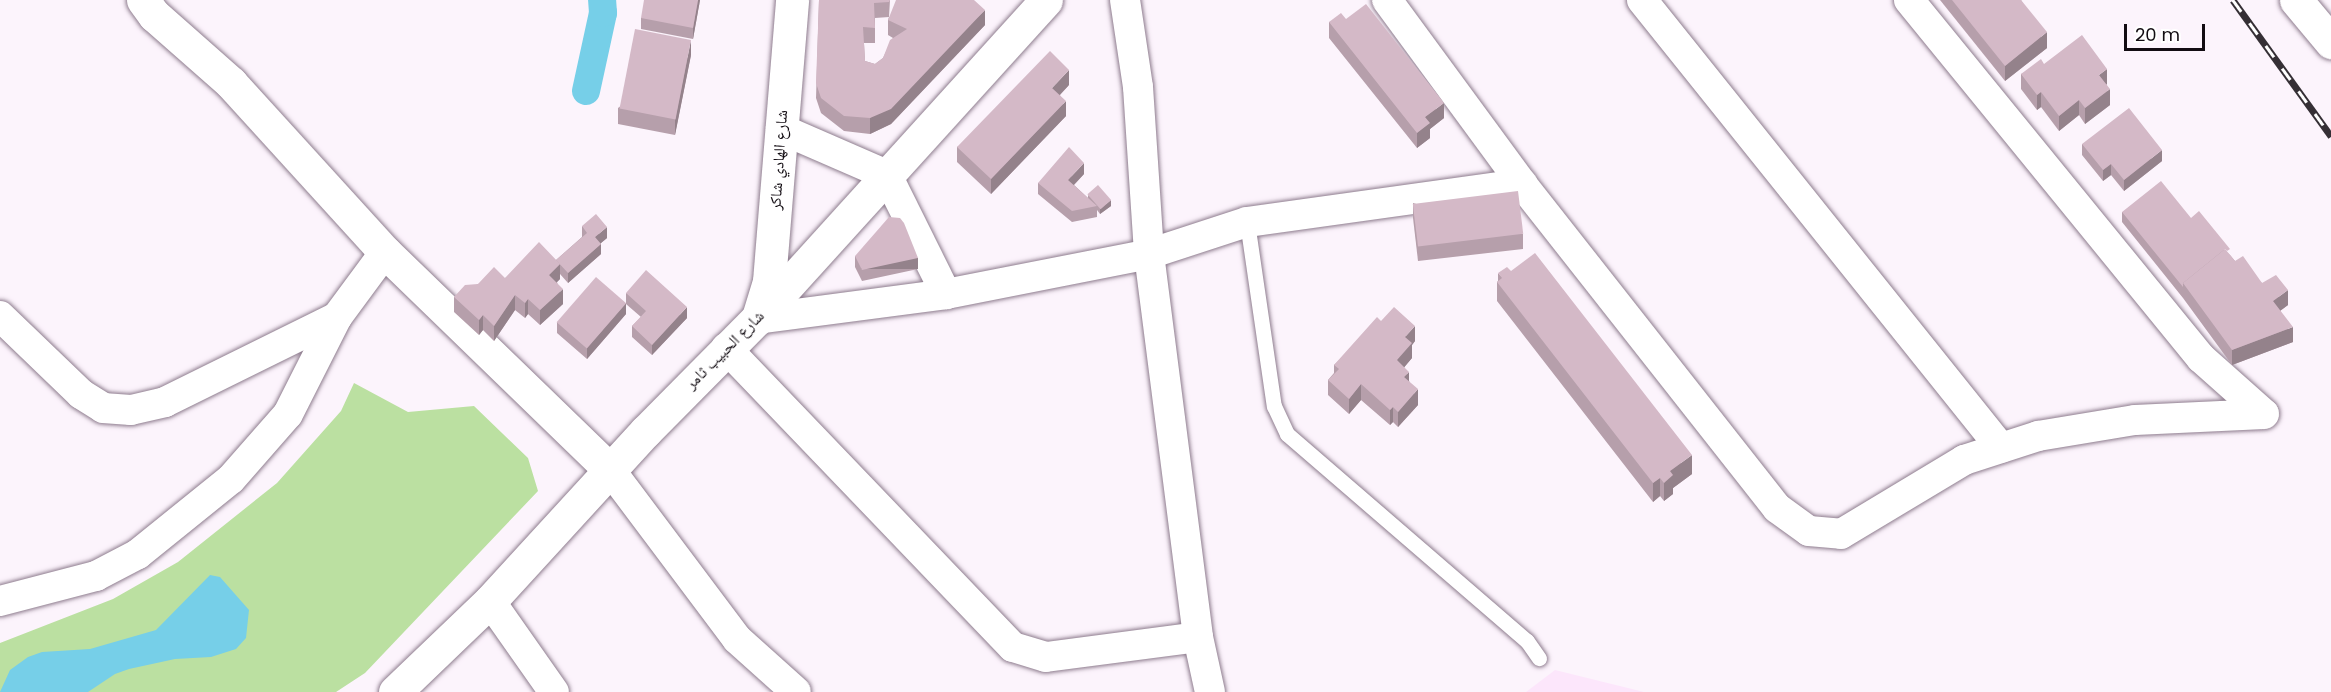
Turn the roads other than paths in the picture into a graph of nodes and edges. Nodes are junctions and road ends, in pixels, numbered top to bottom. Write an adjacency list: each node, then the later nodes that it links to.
1 (143, 0): 14 (street)
2 (792, 0): 10 (street, شارع الهادي شاكر)
3 (1046, 0): 11 (street, شارع الحبيب ثامر)
4 (1125, 0): 15 (street)
5 (1387, 0): 12 (street)
6 (1642, 0): 21 (street)
7 (1909, 0): 21 (street)
8 (2296, 0): 9 (street)
9 (2331, 42)
10 (782, 129): 11 (street); 19 (street, شارع الهادي شاكر)
11 (887, 175): 16 (street); 19 (street, شارع الحبيب ثامر)
12 (1522, 184): 13 (street); 21 (street)
13 (1248, 222): 15 (street); 26 (lane)
14 (385, 252): 18 (street); 22 (street)
15 (1149, 254): 16 (street); 25 (street)
16 (946, 294): 19 (street)
17 (0, 316): 18 (street)
18 (337, 317): 23 (street)
19 (757, 319): 20 (street, شارع الحبيب ثامر)
20 (726, 348): 22 (street, شارع الحبيب ثامر); 25 (street)
21 (2001, 448)
22 (611, 471): 24 (street, شارع الحبيب ثامر); 29 (street)
23 (0, 601)
24 (490, 601): 27 (street, شارع الحبيب ثامر); 28 (street)
25 (1198, 637): 30 (street)
26 (1539, 658)
27 (394, 692)
28 (554, 692)
29 (796, 692)
30 (1210, 692)

